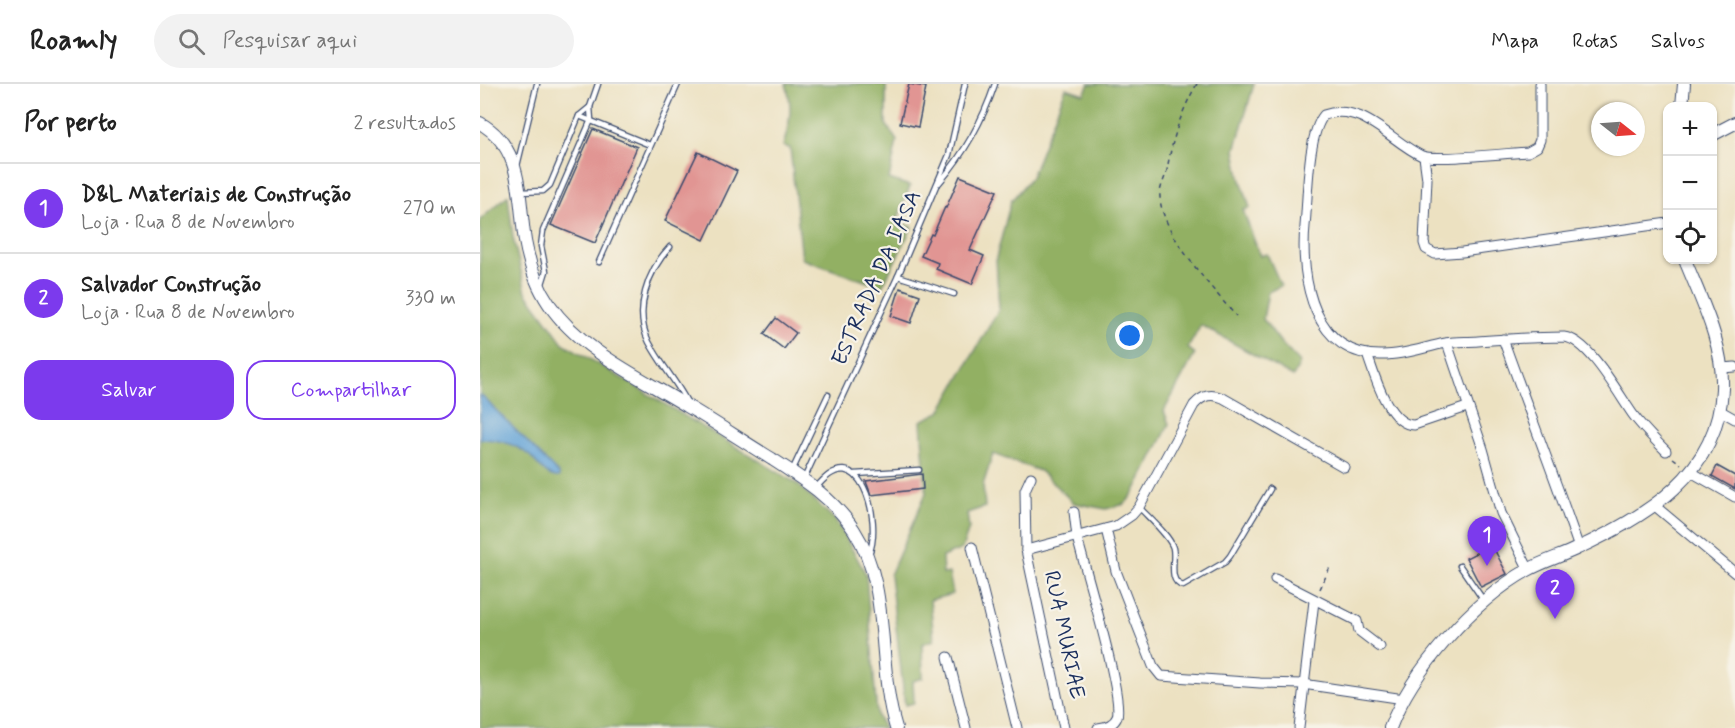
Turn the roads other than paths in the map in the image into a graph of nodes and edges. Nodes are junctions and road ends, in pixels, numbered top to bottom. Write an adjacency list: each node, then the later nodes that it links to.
1 (537, 84): 17 (lane)
2 (598, 84): 9 (lane)
3 (678, 84): 15 (lane)
4 (964, 84): 18 (lane, ESTRADA DA IASA)
5 (995, 84): 18 (lane)
6 (1540, 84): 16 (street)
7 (1684, 84): 8 (main road)
8 (1682, 102)
9 (590, 107): 10 (lane); 11 (lane)
10 (579, 116): 11 (lane); 19 (lane)
11 (591, 120): 15 (lane); 25 (lane)
12 (480, 123): 17 (main road)
13 (1735, 123): 14 (main road)
14 (1717, 133)
15 (650, 145): 22 (lane)
16 (1424, 157): 20 (street); 29 (street)
17 (516, 170): 19 (main road)
18 (936, 187): 24 (lane, ESTRADA DA IASA)
19 (521, 192): 25 (main road)
20 (1663, 224)
21 (670, 247): 33 (lane)
22 (599, 262)
23 (1687, 264): 31 (main road)
24 (898, 276): 26 (lane); 44 (lane, ESTRADA DA IASA)
25 (540, 289): 33 (main road)
26 (954, 294)
27 (1503, 339): 28 (street); 37 (street); 54 (street)
28 (1446, 343): 29 (street); 34 (street)
29 (1367, 354): 34 (street)
30 (1735, 367): 31 (street)
31 (1721, 368): 35 (main road)
32 (828, 395): 40 (lane, ESTRADA DA IASA)
33 (689, 407): 40 (main road)
34 (1467, 407): 58 (street)
35 (1719, 410): 36 (street); 41 (main road)
36 (1735, 419)
37 (1666, 451)
38 (1344, 467): 49 (street)
39 (919, 470): 42 (lane)
40 (791, 471): 44 (main road)
41 (1691, 472): 47 (street); 48 (main road)
42 (855, 474): 45 (lane); 56 (lane)
43 (1031, 477): 55 (street, RUA MURIAE)
44 (804, 479): 45 (main road)
45 (816, 488): 56 (main road)
46 (1270, 489): 49 (lane)
47 (1735, 497)
48 (1655, 506): 54 (main road); 59 (street)
49 (1139, 507): 51 (street)
50 (1074, 512): 52 (street)
51 (1106, 529): 52 (street); 65 (street)
52 (1077, 537): 55 (street); 71 (street)
53 (972, 547): 69 (street)
54 (1579, 548): 58 (main road)
55 (1026, 550): 70 (street, RUA MURIAE)
56 (868, 557): 67 (main road)
57 (1460, 566): 62 (lane)
58 (1529, 570): 62 (main road)
59 (1735, 573)
60 (1275, 579): 61 (street)
61 (1314, 601): 63 (street); 65 (street)
62 (1484, 602): 66 (main road)
63 (1380, 647)
64 (948, 657): 68 (street)
65 (1303, 684): 66 (street); 72 (street)
66 (1404, 699): 73 (main road)
67 (896, 728)
68 (966, 728)
69 (1017, 728)
70 (1064, 728)
71 (1098, 728)
72 (1299, 728)
73 (1390, 728)

